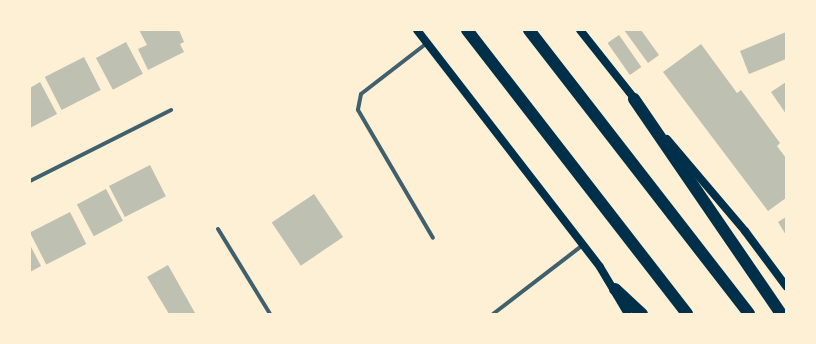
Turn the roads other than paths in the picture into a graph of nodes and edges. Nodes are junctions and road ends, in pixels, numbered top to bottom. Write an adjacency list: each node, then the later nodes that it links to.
1 (417, 30): 5 (main road)
2 (467, 30): 18 (highway)
3 (529, 30): 19 (highway)
4 (580, 30): 6 (main road)
5 (427, 43): 10 (street); 11 (main road)
6 (634, 98): 12 (main road); 20 (highway)
7 (171, 110): 8 (street)
8 (30, 181)
9 (218, 229): 14 (street)
10 (433, 238)
11 (584, 245): 13 (main road); 15 (street)
12 (786, 286)
13 (615, 289): 16 (main road); 17 (highway)
14 (270, 314)
15 (493, 314)
16 (628, 314)
17 (642, 314)
18 (687, 314)
19 (749, 314)
20 (780, 314)

